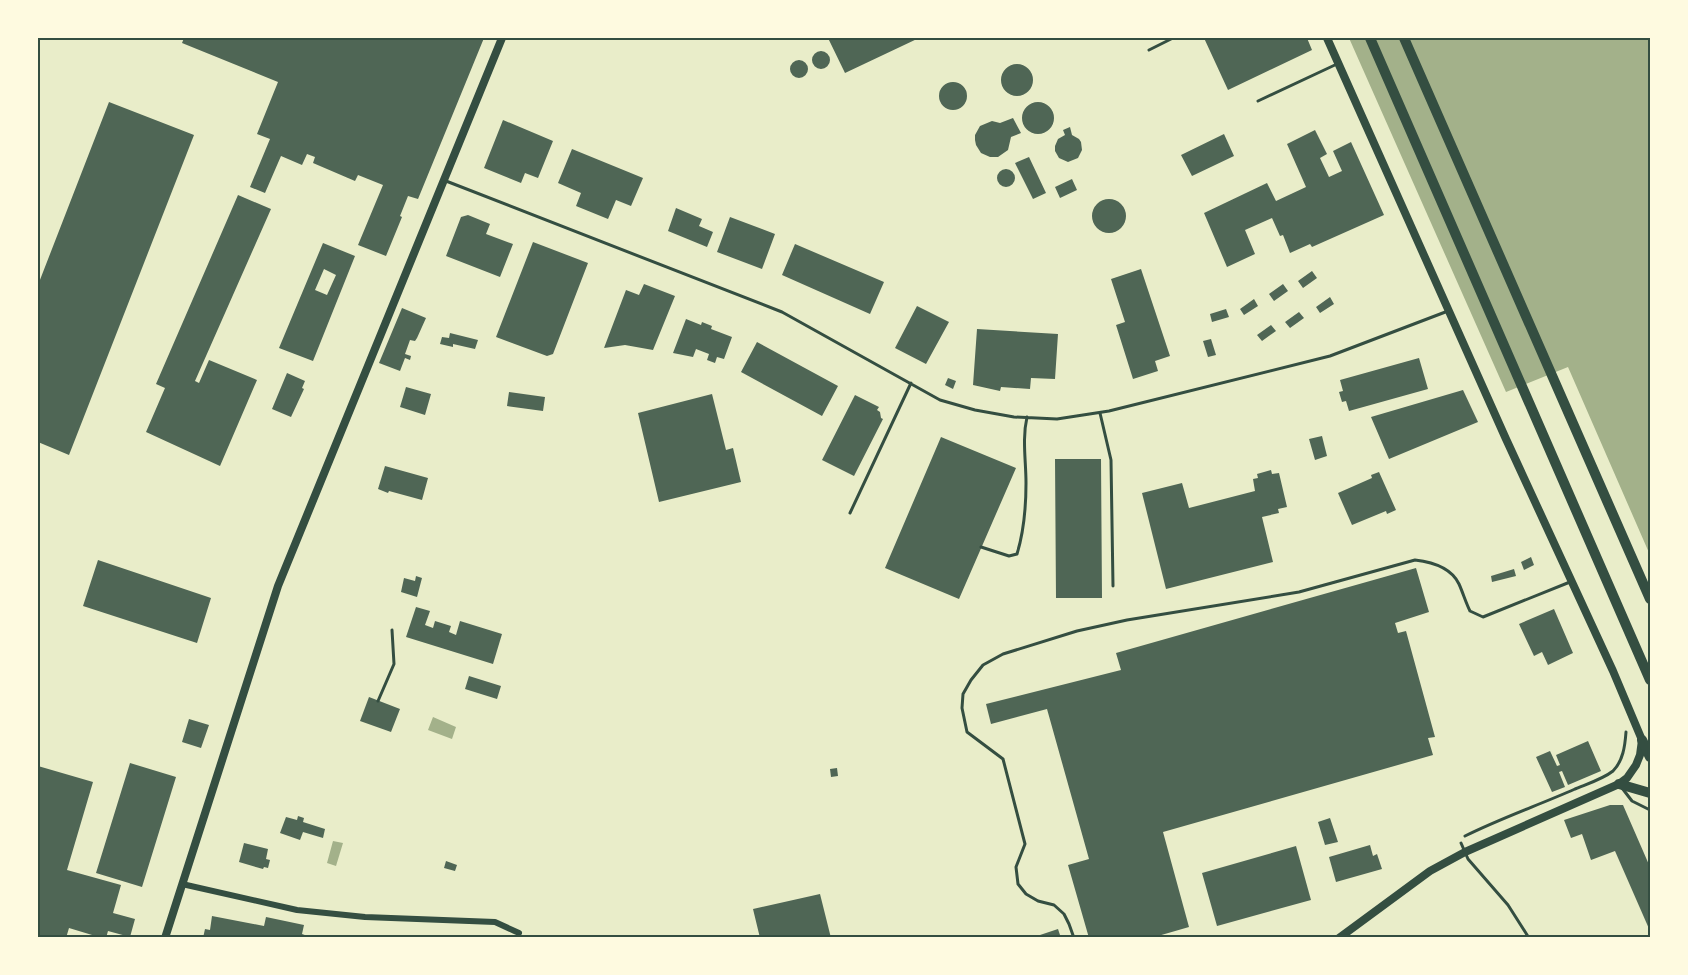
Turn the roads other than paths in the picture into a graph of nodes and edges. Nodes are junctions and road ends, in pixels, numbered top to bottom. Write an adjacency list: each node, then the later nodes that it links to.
1 (502, 38): 9 (street)
2 (1173, 38): 6 (lane)
3 (1327, 38): 7 (street)
4 (1370, 38): 19 (main road)
5 (1404, 38): 18 (main road)
6 (1149, 50)
7 (1338, 64): 8 (lane); 10 (street)
8 (1258, 101)
9 (444, 180): 11 (lane); 27 (street)
10 (1449, 310): 12 (lane); 16 (street)
11 (911, 383): 13 (lane); 14 (lane)
12 (1100, 413): 13 (lane); 17 (lane)
13 (1027, 417): 15 (lane)
14 (850, 513)
15 (981, 548)
16 (1570, 582): 20 (street); 30 (lane)
17 (1113, 586)
18 (1650, 599)
19 (1650, 680)
20 (1642, 740): 21 (main road); 22 (street)
21 (1650, 757)
22 (1619, 784): 23 (main road); 24 (lane); 26 (street)
23 (1650, 793)
24 (1650, 810)
25 (1461, 843): 26 (lane)
26 (1465, 852): 31 (street); 32 (lane)
27 (182, 884): 28 (street); 29 (street)
28 (519, 933)
29 (165, 938)
30 (1074, 938)
31 (1339, 938)
32 (1529, 938)

